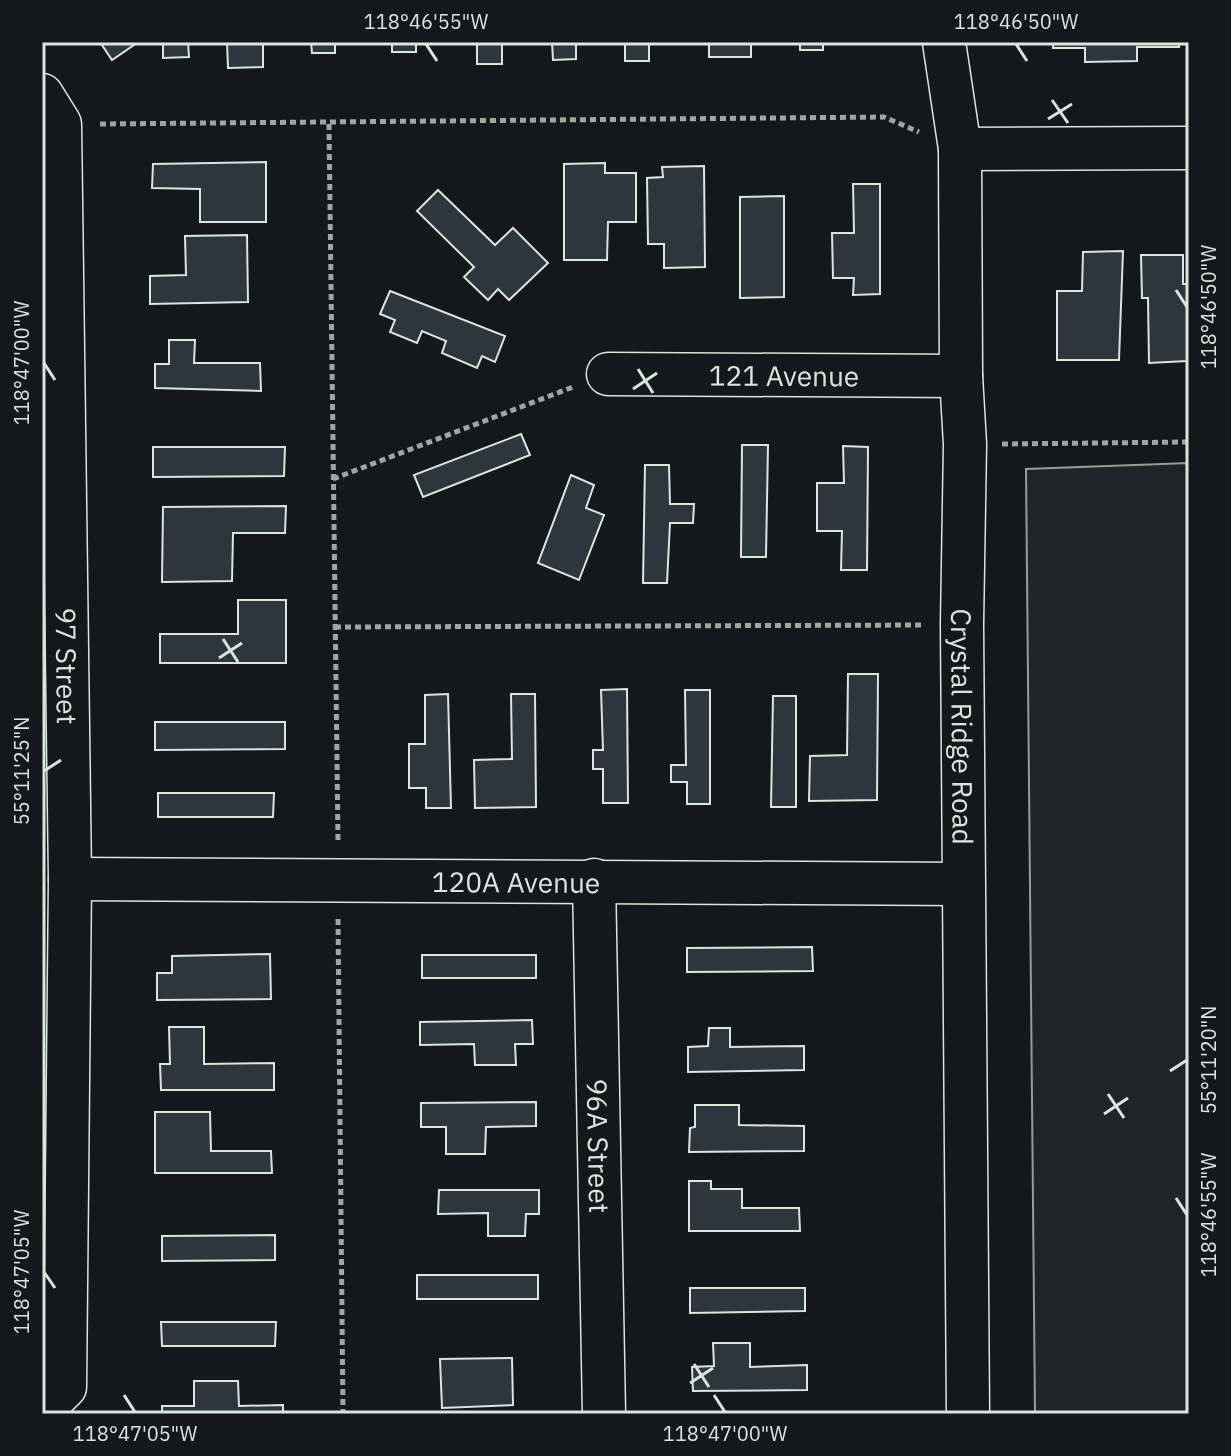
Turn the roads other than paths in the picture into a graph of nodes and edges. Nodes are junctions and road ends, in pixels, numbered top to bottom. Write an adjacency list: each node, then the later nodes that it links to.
1 (944, 42): 4 (street, Crystal Ridge Road)
2 (51, 110): 7 (street, 97 Street)
3 (1189, 148): 4 (street)
4 (960, 149): 6 (street, Crystal Ridge Road)
5 (608, 374): 6 (street, 121 Avenue)
6 (961, 376): 9 (street, Crystal Ridge Road)
7 (70, 879): 8 (street, 120A Avenue); 10 (street, 97 Street)
8 (594, 880): 9 (street, 120A Avenue); 11 (street, 96A Street)
9 (963, 884): 12 (street, Crystal Ridge Road)
10 (54, 1398)
11 (604, 1414)
12 (968, 1414)

